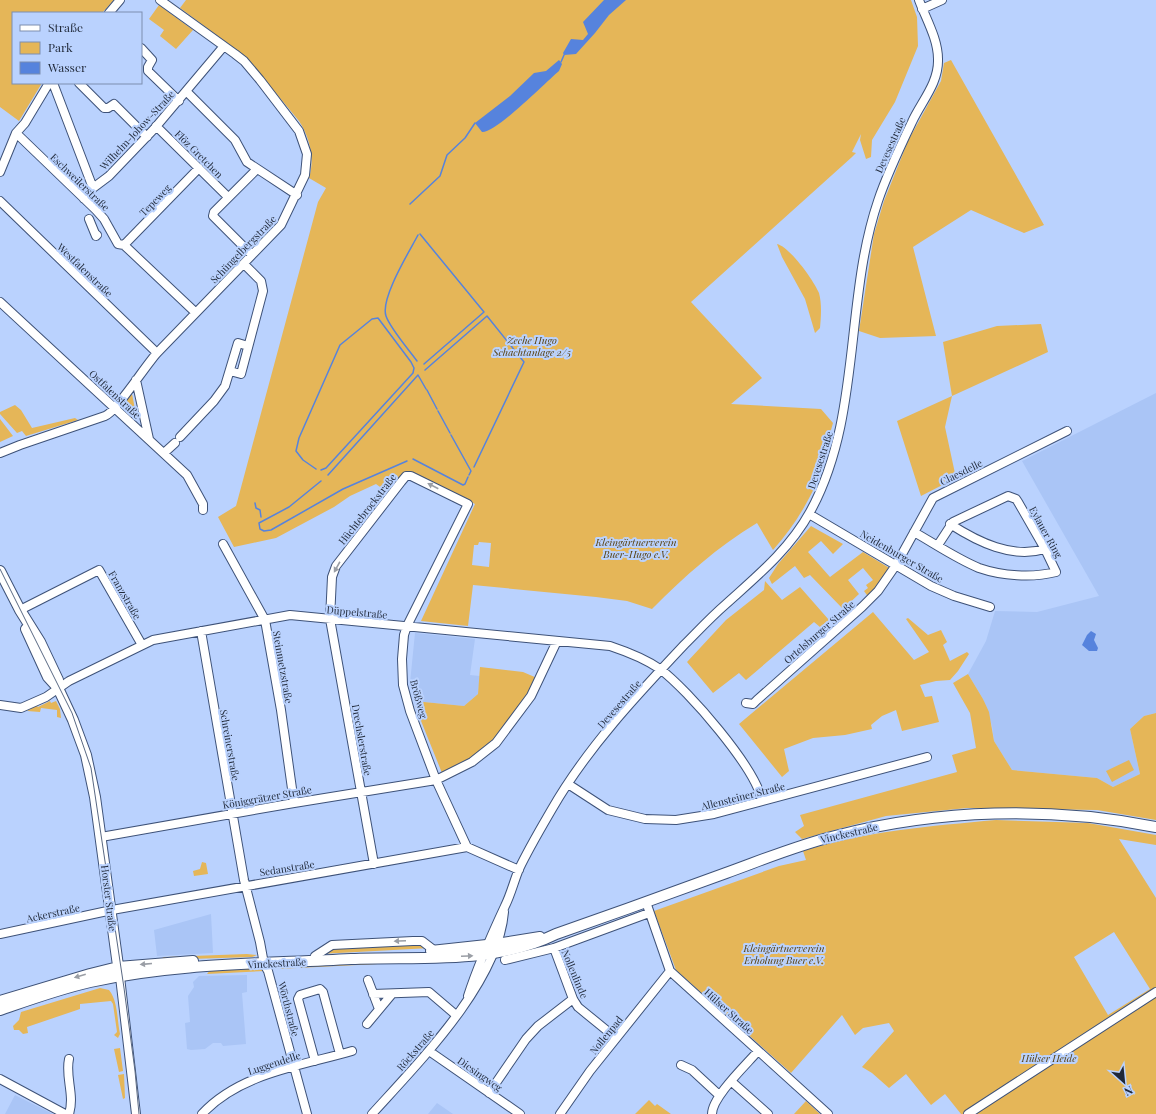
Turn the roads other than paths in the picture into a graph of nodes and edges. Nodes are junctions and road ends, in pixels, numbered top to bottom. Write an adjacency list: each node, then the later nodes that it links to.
1 (120, 0): 6 (street)
2 (160, 0): 7 (street, Schüngelbergstraße)
3 (918, 0): 5 (street, Devesestraße)
4 (942, 0): 5 (street)
5 (922, 9): 41 (street, Devesestraße)
6 (111, 12)
7 (224, 46): 12 (street, Wilhelm-Johow-Straße); 21 (street, Schüngelbergstraße)
8 (142, 49): 13 (street)
9 (48, 84): 15 (street)
10 (53, 84): 20 (street)
11 (81, 84): 16 (street)
12 (186, 91): 13 (street, Wilhelm-Johow-Straße); 18 (street)
13 (179, 101): 14 (street, Wilhelm-Johow-Straße)
14 (156, 126): 16 (street, Wilhelm-Johow-Straße); 17 (street, Flöz Gretchen)
15 (16, 133): 19 (street); 23 (street, Eschweilerstraße)
16 (147, 137): 20 (street, Wilhelm-Johow-Straße)
17 (199, 168): 22 (street, Flöz Gretchen); 27 (street, Tepeweg)
18 (257, 169): 21 (street); 22 (street)
19 (0, 172)
20 (94, 188): 23 (street, Wilhelm-Johow-Straße)
21 (297, 194): 28 (street, Schüngelbergstraße)
22 (228, 197): 28 (street)
23 (85, 200): 27 (street, Eschweilerstraße)
24 (0, 201): 32 (street, Westfalenstraße)
25 (89, 219): 26 (street)
26 (97, 234)
27 (124, 245): 31 (street, Eschweilerstraße)
28 (252, 255): 29 (street, Schüngelbergstraße)
29 (244, 264): 31 (street, Schüngelbergstraße); 38 (street)
30 (0, 302): 34 (street, Ostfalenstraße)
31 (196, 312): 32 (street, Schüngelbergstraße)
32 (157, 353): 33 (street, Schüngelbergstraße)
33 (136, 380): 34 (street, Schüngelbergstraße); 36 (street)
34 (115, 408): 36 (street, Ostfalenstraße); 37 (street, Schüngelbergstraße)
35 (1067, 431): 43 (street, Claesdelle)
36 (149, 439): 38 (street, Ostfalenstraße)
37 (0, 453)
38 (164, 453): 40 (street, Ostfalenstraße)
39 (468, 504): 51 (street, Hüchtebrockstraße, one-way to 51); 53 (street, Brößweg)
40 (203, 510)
41 (810, 514): 47 (street, Neidenburger Straße); 57 (street, Devesestraße)
42 (950, 524): 45 (street); 46 (street); 46 (street, Eylauer Ring)
43 (914, 532): 45 (street, Eylauer Ring); 47 (street, Claesdelle)
44 (223, 544): 52 (street, Steinmetzstraße)
45 (938, 545): 46 (street, Eylauer Ring)
46 (1045, 549)
47 (896, 565): 49 (street, Neidenburger Straße); 59 (street, Ortelsburger Straße)
48 (0, 571): 50 (main road, Horster Straße)
49 (990, 607)
50 (20, 610): 56 (street, Franzstraße); 58 (main road, Horster Straße)
51 (330, 619): 52 (street, Düppelstraße); 53 (street, Düppelstraße); 64 (street, Drechslerstraße)
52 (264, 620): 54 (street, Düppelstraße); 66 (street, Steinmetzstraße)
53 (407, 626): 55 (street, Düppelstraße); 62 (street, Brößweg)
54 (201, 631): 56 (street, Düppelstraße); 67 (street, Schreinerstraße)
55 (557, 641): 57 (street, Düppelstraße); 62 (street, Königgrätzer Straße)
56 (142, 645): 58 (street, Düppelstraße)
57 (661, 670): 63 (street, Devesestraße); 65 (street, Düppelstraße)
58 (58, 688): 60 (street, Düppelstraße); 69 (main road, Horster Straße)
59 (746, 703)
60 (0, 705)
61 (928, 757): 65 (street, Allensteiner Straße)
62 (436, 780): 64 (street, Königgrätzer Straße); 70 (street, Brößweg)
63 (568, 784): 65 (street, Allensteiner Straße); 72 (street, Devesestraße)
64 (361, 792): 66 (street, Königgrätzer Straße); 71 (street, Drechslerstraße)
65 (762, 801)
66 (294, 803): 67 (street, Königgrätzer Straße)
67 (232, 813): 69 (street, Königgrätzer Straße); 73 (street, Schreinerstraße)
68 (1156, 826): 74 (main road, Vinckestraße)
69 (101, 837): 75 (main road, Horster Straße)
70 (467, 847): 71 (street, Sedanstraße); 72 (street)
71 (374, 864): 73 (street, Sedanstraße)
72 (519, 870): 79 (street, Devesestraße)
73 (245, 886): 75 (street, Sedanstraße); 81 (street, Wörthstraße)
74 (646, 902): 76 (street, Hülser Straße); 79 (main road, Vinckestraße)
75 (110, 910): 77 (street, Ackerstraße); 83 (main road, Horster Straße)
76 (649, 913): 78 (street); 82 (street, Hülser Straße)
77 (0, 934)
78 (554, 948): 80 (street); 88 (street, Nollenlinde)
79 (489, 949): 81 (main road, Vinckestraße, one-way to 79); 81 (main road, Vinckestraße, one-way to 81); 92 (street, Röckstraße)
80 (505, 960)
81 (264, 961): 83 (main road, Vinckestraße); 102 (street, Wörthstraße)
82 (670, 971): 94 (street, Nollenpad); 97 (street, Hülser Straße)
83 (119, 972): 89 (main road, Vinckestraße, one-way to 89); 91 (main road, Vinckestraße); 109 (street, Horster Straße)
84 (368, 980): 86 (street)
85 (1156, 992): 118 (street)
86 (373, 994): 87 (street); 90 (street)
87 (392, 994): 90 (street); 92 (street)
88 (572, 999): 94 (street, Nollenlinde); 105 (street)
89 (0, 1001)
90 (379, 1009): 93 (street)
91 (0, 1010)
92 (456, 1016): 96 (street, Röckstraße)
93 (367, 1024)
94 (616, 1038): 114 (street, Nollenpad)
95 (352, 1051): 98 (street, Luggendelle)
96 (429, 1051): 105 (street, Diesingweg); 112 (street, Röckstraße)
97 (758, 1051): 104 (street); 117 (street, Hülser Straße)
98 (340, 1054): 100 (street, Luggendelle); 100 (street, Luggendelle)
99 (69, 1059): 108 (street)
100 (315, 1061): 102 (street, Luggendelle)
101 (681, 1065): 106 (street)
102 (294, 1067): 110 (street, Luggendelle); 111 (street, Wörthstraße)
103 (0, 1079): 107 (street)
104 (732, 1082): 106 (street); 116 (street)
105 (489, 1093): 113 (street, Diesingweg)
106 (720, 1095): 115 (street)
107 (65, 1114)
108 (69, 1114)
109 (136, 1114)
110 (202, 1114)
111 (308, 1114)
112 (372, 1114)
113 (520, 1114)
114 (560, 1114)
115 (712, 1114)
116 (768, 1114)
117 (828, 1114)
118 (968, 1114)

